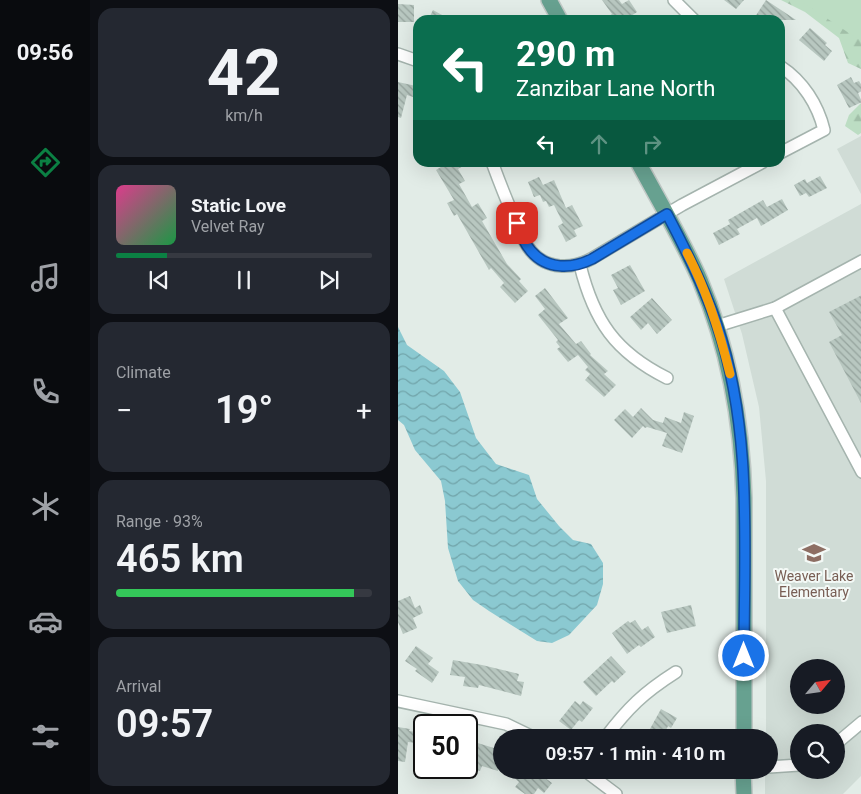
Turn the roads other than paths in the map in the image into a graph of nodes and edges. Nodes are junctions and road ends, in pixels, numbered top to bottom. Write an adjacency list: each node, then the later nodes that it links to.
1 (549, 0): 3 (main road)
2 (674, 0): 4 (street)
3 (557, 15)
4 (689, 15)
5 (398, 54): 6 (street)
6 (413, 59)
7 (785, 70): 8 (street)
8 (785, 150)
9 (494, 167): 14 (street)
10 (641, 167): 12 (main road)
11 (754, 167): 12 (street)
12 (667, 214): 14 (street); 16 (main road)
13 (862, 260): 15 (street)
14 (580, 265): 17 (street)
15 (775, 308): 16 (street); 18 (street)
16 (717, 326): 24 (main road)
17 (667, 378)
18 (862, 472)
19 (676, 672): 23 (street)
20 (398, 701): 22 (street)
21 (862, 722): 25 (street)
22 (516, 729)
23 (612, 729)
24 (744, 729)
25 (845, 736)
26 (596, 779): 28 (street)
27 (744, 779): 29 (main road)
28 (616, 794)
29 (744, 794)

